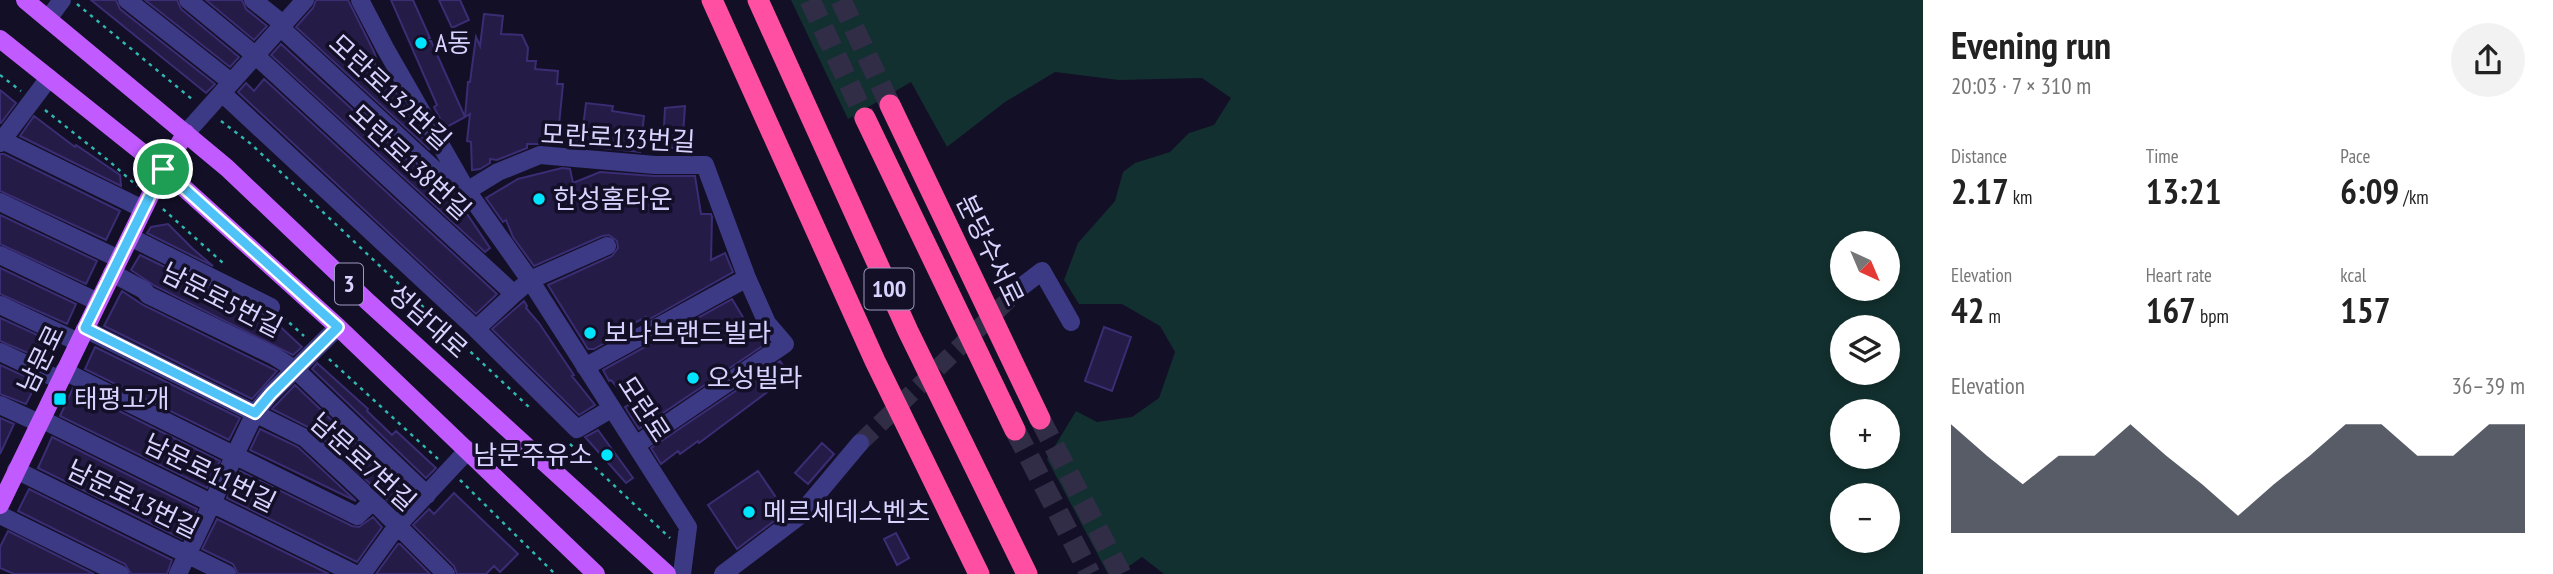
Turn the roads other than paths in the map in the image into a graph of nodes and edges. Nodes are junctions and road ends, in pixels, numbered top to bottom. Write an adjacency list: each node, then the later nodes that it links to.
1 (25, 0): 10 (main road, 성남대로 / 3)
2 (62, 0): 10 (street)
3 (127, 0): 15 (street)
4 (188, 0): 13 (street, 모란로138번길)
5 (253, 0): 11 (street, 모란로132번길)
6 (305, 0): 11 (street)
7 (360, 0): 21 (street, 모란로)
8 (712, 0): 71 (highway, 100)
9 (758, 0): 72 (highway, 100)
10 (48, 19): 18 (main road, 성남대로 / 3)
11 (281, 25): 13 (street); 21 (street, 모란로132번길)
12 (0, 39): 14 (main road, 3)
13 (255, 54): 15 (street); 31 (street, 모란로138번길)
14 (49, 78): 19 (street); 20 (main road, 3)
15 (227, 87): 18 (street); 37 (street)
16 (890, 105): 46 (highway, 분당수서로)
17 (864, 118): 48 (highway)
18 (186, 133): 20 (main road, 남문로); 68 (main road, 성남대로 / 3)
19 (1, 141): 23 (street)
20 (163, 169): 23 (main road, 남문로); 36 (main road, 3)
21 (467, 191): 28 (street, 모란로133번길); 29 (street, 모란로)
22 (0, 202): 27 (street, 남문로5번길)
23 (143, 209): 24 (main road, 남문로)
24 (130, 236): 27 (main road, 남문로); 34 (street)
25 (607, 246): 29 (street)
26 (0, 255): 32 (street)
27 (116, 266): 32 (main road, 남문로); 41 (street, 남문로5번길)
28 (747, 278): 40 (street); 50 (street, 모란로133번길)
29 (530, 280): 31 (street); 40 (street, 모란로)
30 (1025, 284): 35 (street)
31 (514, 294): 37 (street)
32 (98, 302): 38 (main road, 남문로)
33 (0, 305): 38 (street, 남문로7번길)
34 (271, 307)
35 (1071, 322)
36 (338, 327): 41 (street); 51 (main road, 3)
37 (476, 329): 44 (street)
38 (82, 335): 42 (main road, 남문로); 45 (street, 남문로7번길)
39 (0, 352): 42 (street)
40 (585, 367): 44 (street, 모란로)
41 (296, 370): 45 (street); 54 (street, 남문로5번길)
42 (62, 376): 47 (main road, 남문로); 52 (street)
43 (0, 405): 47 (street, 남문로11번길)
44 (611, 408): 50 (street, 모란로)
45 (255, 413): 52 (street); 55 (street, 남문로7번길)
46 (1040, 419)
47 (40, 421): 53 (main road, 남문로); 56 (street, 남문로11번길)
48 (1015, 430)
49 (860, 443): 70 (street)
50 (636, 444): 69 (street, 모란로)
51 (468, 450): 54 (street); 67 (main road, 3)
52 (233, 456): 55 (street); 56 (street)
53 (16, 470): 57 (main road, 남문로); 60 (street, 남문로13번길)
54 (427, 495): 59 (street)
55 (373, 501): 59 (street, 남문로7번길)
56 (211, 502): 60 (street); 64 (street, 남문로11번길)
57 (0, 505)
58 (0, 515): 61 (street)
59 (397, 526): 65 (street); 66 (street, 남문로7번길)
60 (187, 555): 62 (street); 63 (street, 남문로13번길)
61 (120, 574)
62 (178, 574)
63 (227, 574)
64 (355, 574)
65 (362, 574)
66 (446, 574)
67 (596, 574)
68 (667, 574)
69 (682, 574)
70 (723, 574)
71 (979, 574)
72 (1027, 574)

